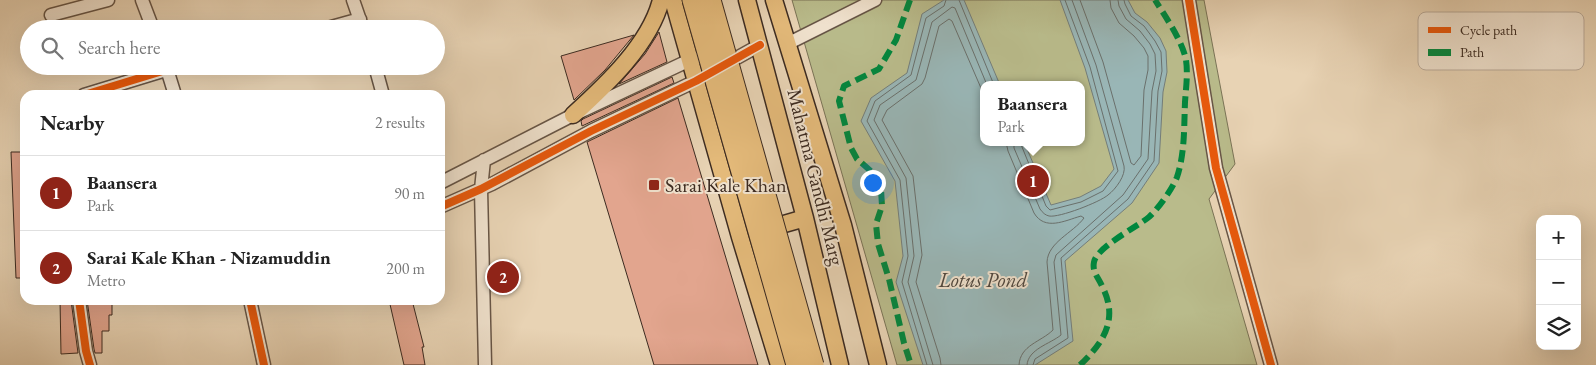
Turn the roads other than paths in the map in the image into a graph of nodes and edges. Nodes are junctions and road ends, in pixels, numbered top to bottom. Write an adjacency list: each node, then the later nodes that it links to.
1 (108, 0): 12 (street)
2 (142, 0): 13 (street)
3 (353, 0): 14 (street)
4 (661, 0): 25 (main road)
5 (673, 0): 17 (main road)
6 (692, 0): 38 (highway, bridge)
7 (711, 0): 39 (highway, bridge)
8 (747, 0): 16 (main road, Mahatma Gandhi Marg)
9 (774, 0): 15 (main road)
10 (875, 0): 15 (street)
11 (1189, 0): 42 (street)
12 (51, 15)
13 (149, 20)
14 (360, 20)
15 (787, 44): 41 (main road)
16 (760, 45): 17 (street); 21 (street); 30 (main road, Mahatma Gandhi Marg)
17 (690, 60): 21 (main road); 25 (street)
18 (146, 75): 22 (street)
19 (172, 75): 23 (street)
20 (377, 75): 24 (street)
21 (696, 81): 28 (street); 31 (main road)
22 (100, 90)
23 (174, 90)
24 (382, 90)
25 (573, 115): 26 (street)
26 (484, 160): 27 (street); 28 (street)
27 (445, 181)
28 (481, 189): 29 (street); 36 (street)
29 (445, 205)
30 (805, 218): 31 (main road); 40 (main road, Mahatma Gandhi Marg)
31 (740, 237): 37 (main road)
32 (80, 305): 34 (street)
33 (251, 305): 35 (street)
34 (90, 365)
35 (264, 365)
36 (486, 365)
37 (779, 365)
38 (796, 365)
39 (814, 365)
40 (840, 365)
41 (878, 365)
42 (1271, 365)

